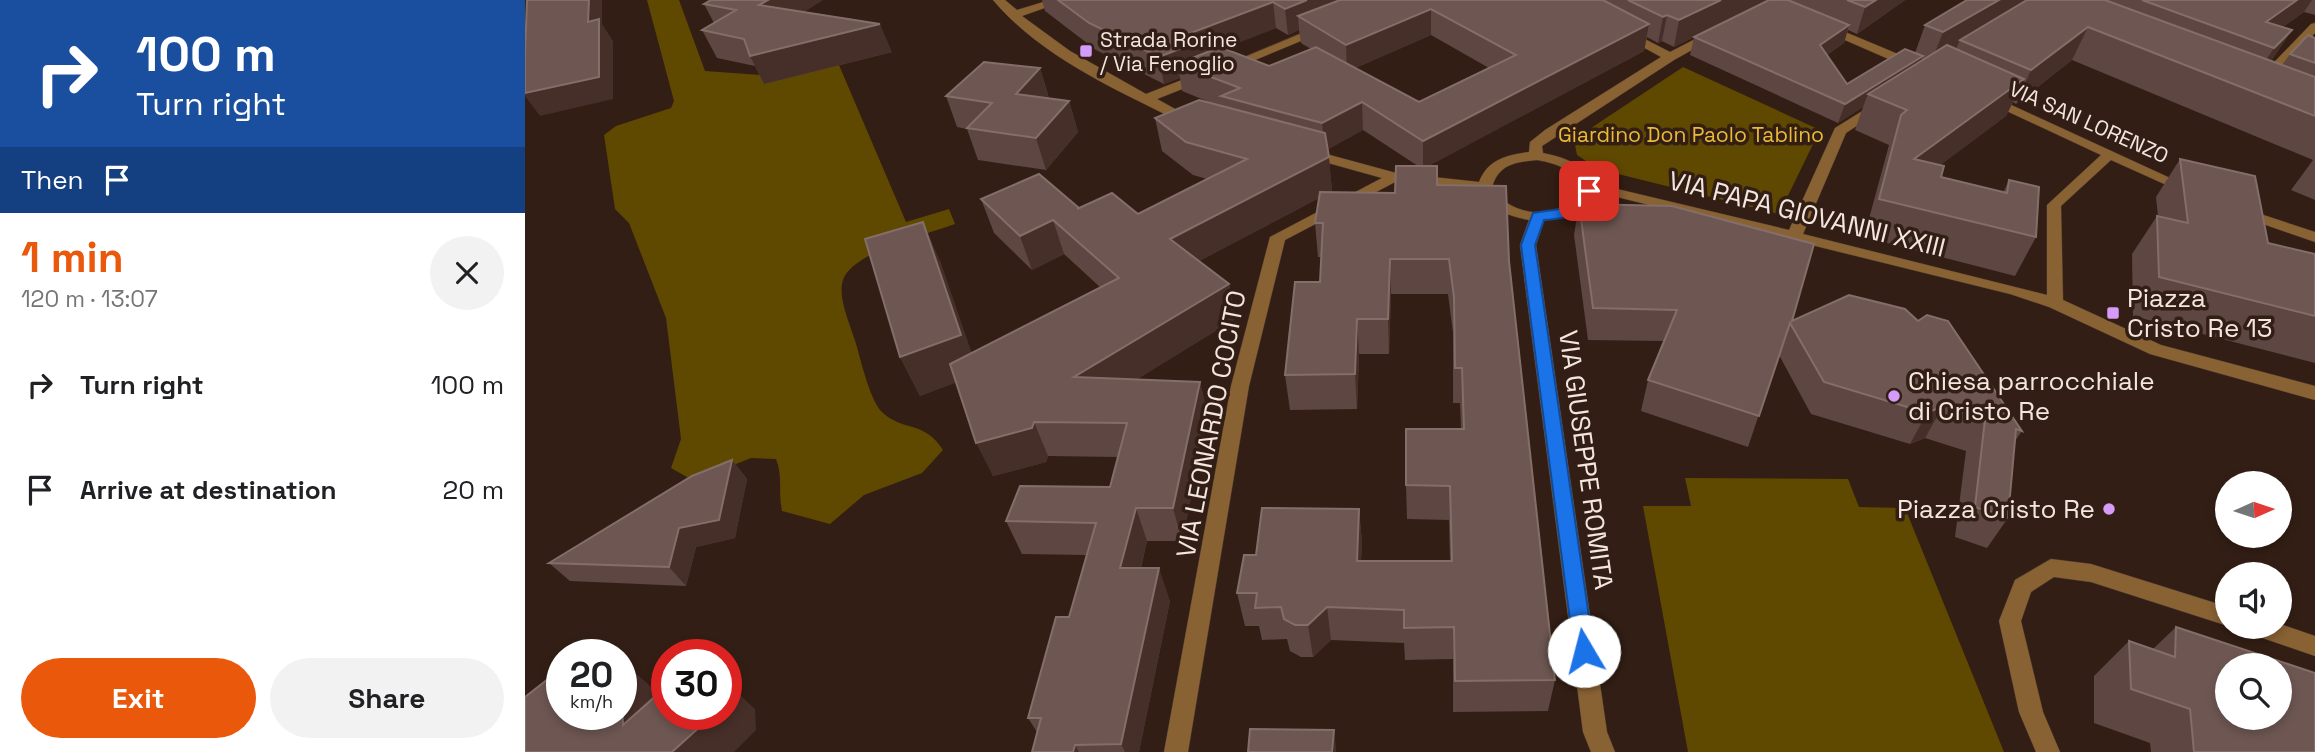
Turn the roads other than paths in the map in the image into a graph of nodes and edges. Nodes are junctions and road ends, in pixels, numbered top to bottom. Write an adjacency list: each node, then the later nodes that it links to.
1 (999, 0): 3 (street)
2 (1062, 0): 3 (street)
3 (1014, 15): 14 (street)
4 (1809, 21): 10 (street)
5 (1328, 26): 14 (street)
6 (2315, 26): 13 (street)
7 (1615, 28): 9 (street)
8 (1723, 30): 9 (street)
9 (1672, 56): 18 (street)
10 (1931, 73)
11 (1897, 94): 25 (street)
12 (1980, 95): 17 (street, VIA SAN LORENZO)
13 (2268, 95)
14 (1146, 99): 15 (street)
15 (1205, 125)
16 (1293, 149): 19 (street)
17 (2110, 154): 22 (street, VIA SAN LORENZO); 27 (street)
18 (1537, 156): 20 (street); 21 (street)
19 (1395, 177): 20 (street); 32 (street, VIA LEONARDO COCITO)
20 (1485, 187): 24 (street)
21 (1589, 191): 24 (street); 25 (street, VIA PAPA GIOVANNI XXIII)
22 (2202, 196)
23 (2223, 205): 26 (street)
24 (1538, 216): 33 (street, VIA GIUSEPPE ROMITA)
25 (1795, 235): 27 (street, VIA PAPA GIOVANNI XXIII)
26 (2315, 237)
27 (2055, 303): 28 (street)
28 (2315, 393)
29 (2215, 613): 34 (street)
30 (2292, 638): 31 (street)
31 (2315, 646)
32 (1176, 752)
33 (1603, 752)
34 (2048, 752)

